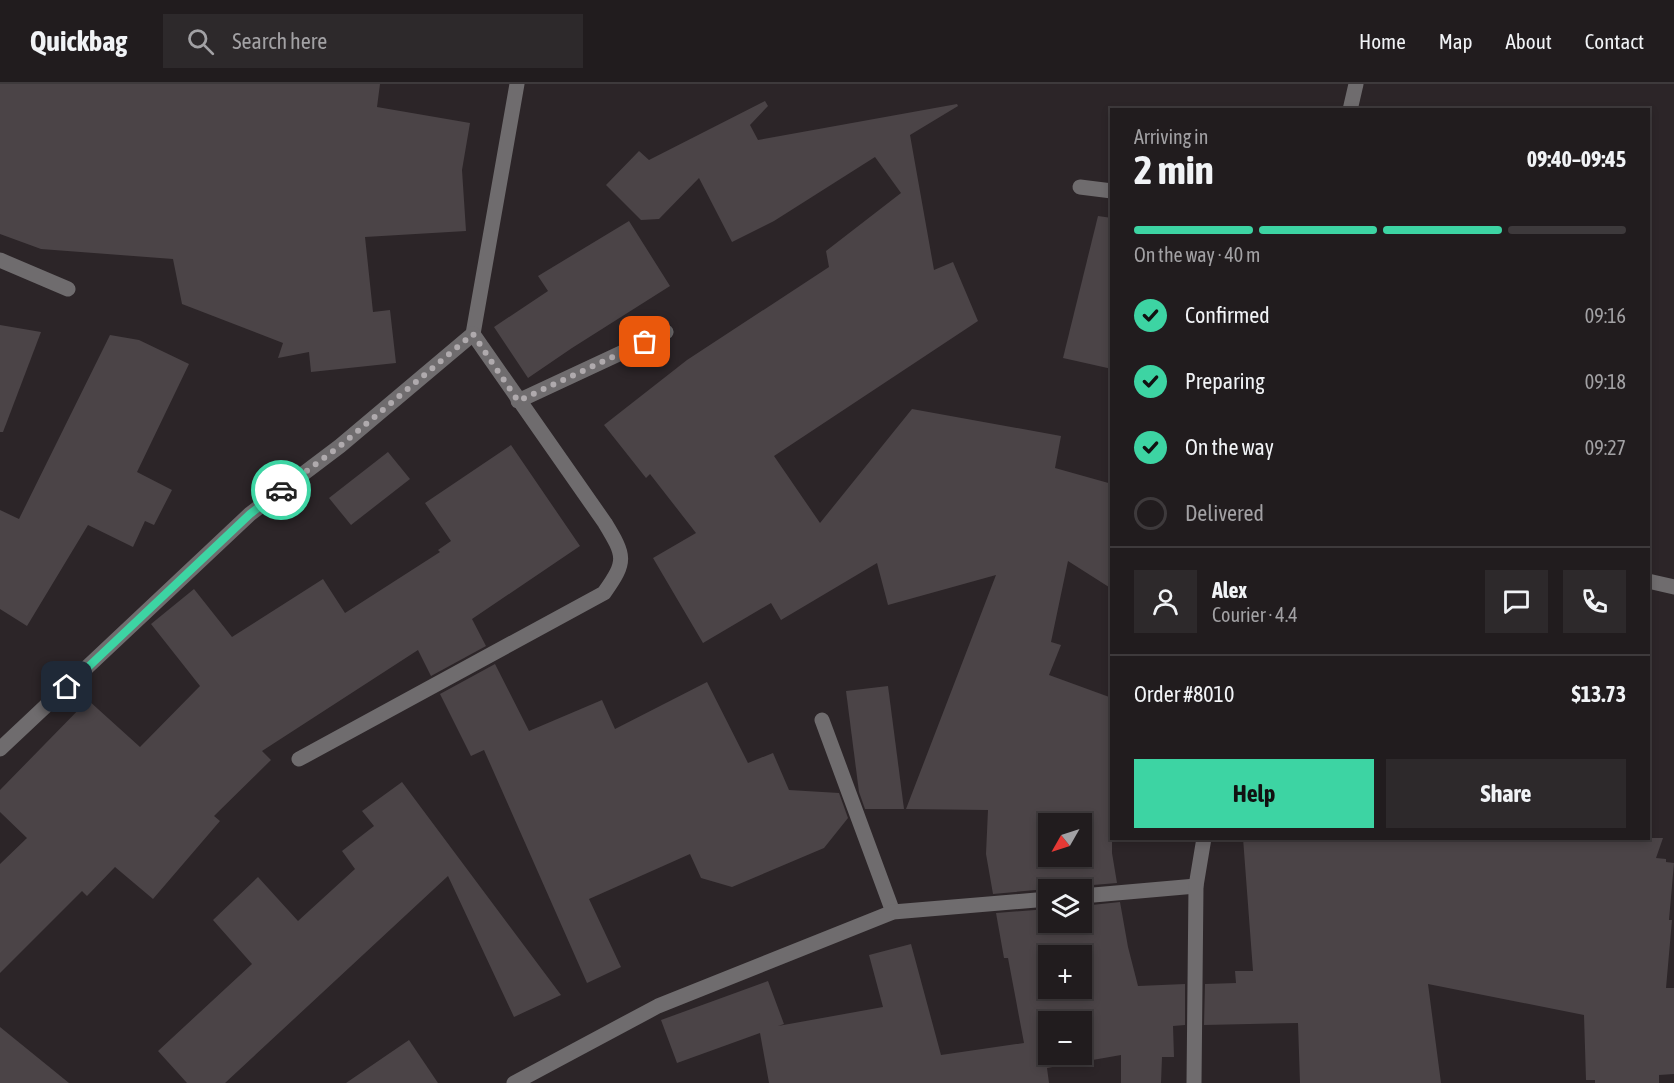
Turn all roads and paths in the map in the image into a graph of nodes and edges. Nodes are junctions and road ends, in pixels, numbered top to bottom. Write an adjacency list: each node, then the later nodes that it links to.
1 (517, 84): 9 (street)
2 (1356, 84): 3 (street)
3 (1350, 108)
4 (1080, 188): 5 (street)
5 (1110, 191)
6 (0, 260): 7 (street)
7 (68, 289)
8 (666, 332): 10 (street)
9 (473, 334): 10 (street); 14 (street)
10 (518, 401): 15 (street)
11 (1650, 581): 12 (street)
12 (1674, 587)
13 (822, 720): 20 (street)
14 (0, 749)
15 (299, 759)
16 (1204, 840): 17 (street)
17 (1196, 886): 18 (street); 22 (street)
18 (1092, 895)
19 (1038, 899): 20 (street)
20 (893, 912): 21 (street)
21 (514, 1083)
22 (1194, 1083)

